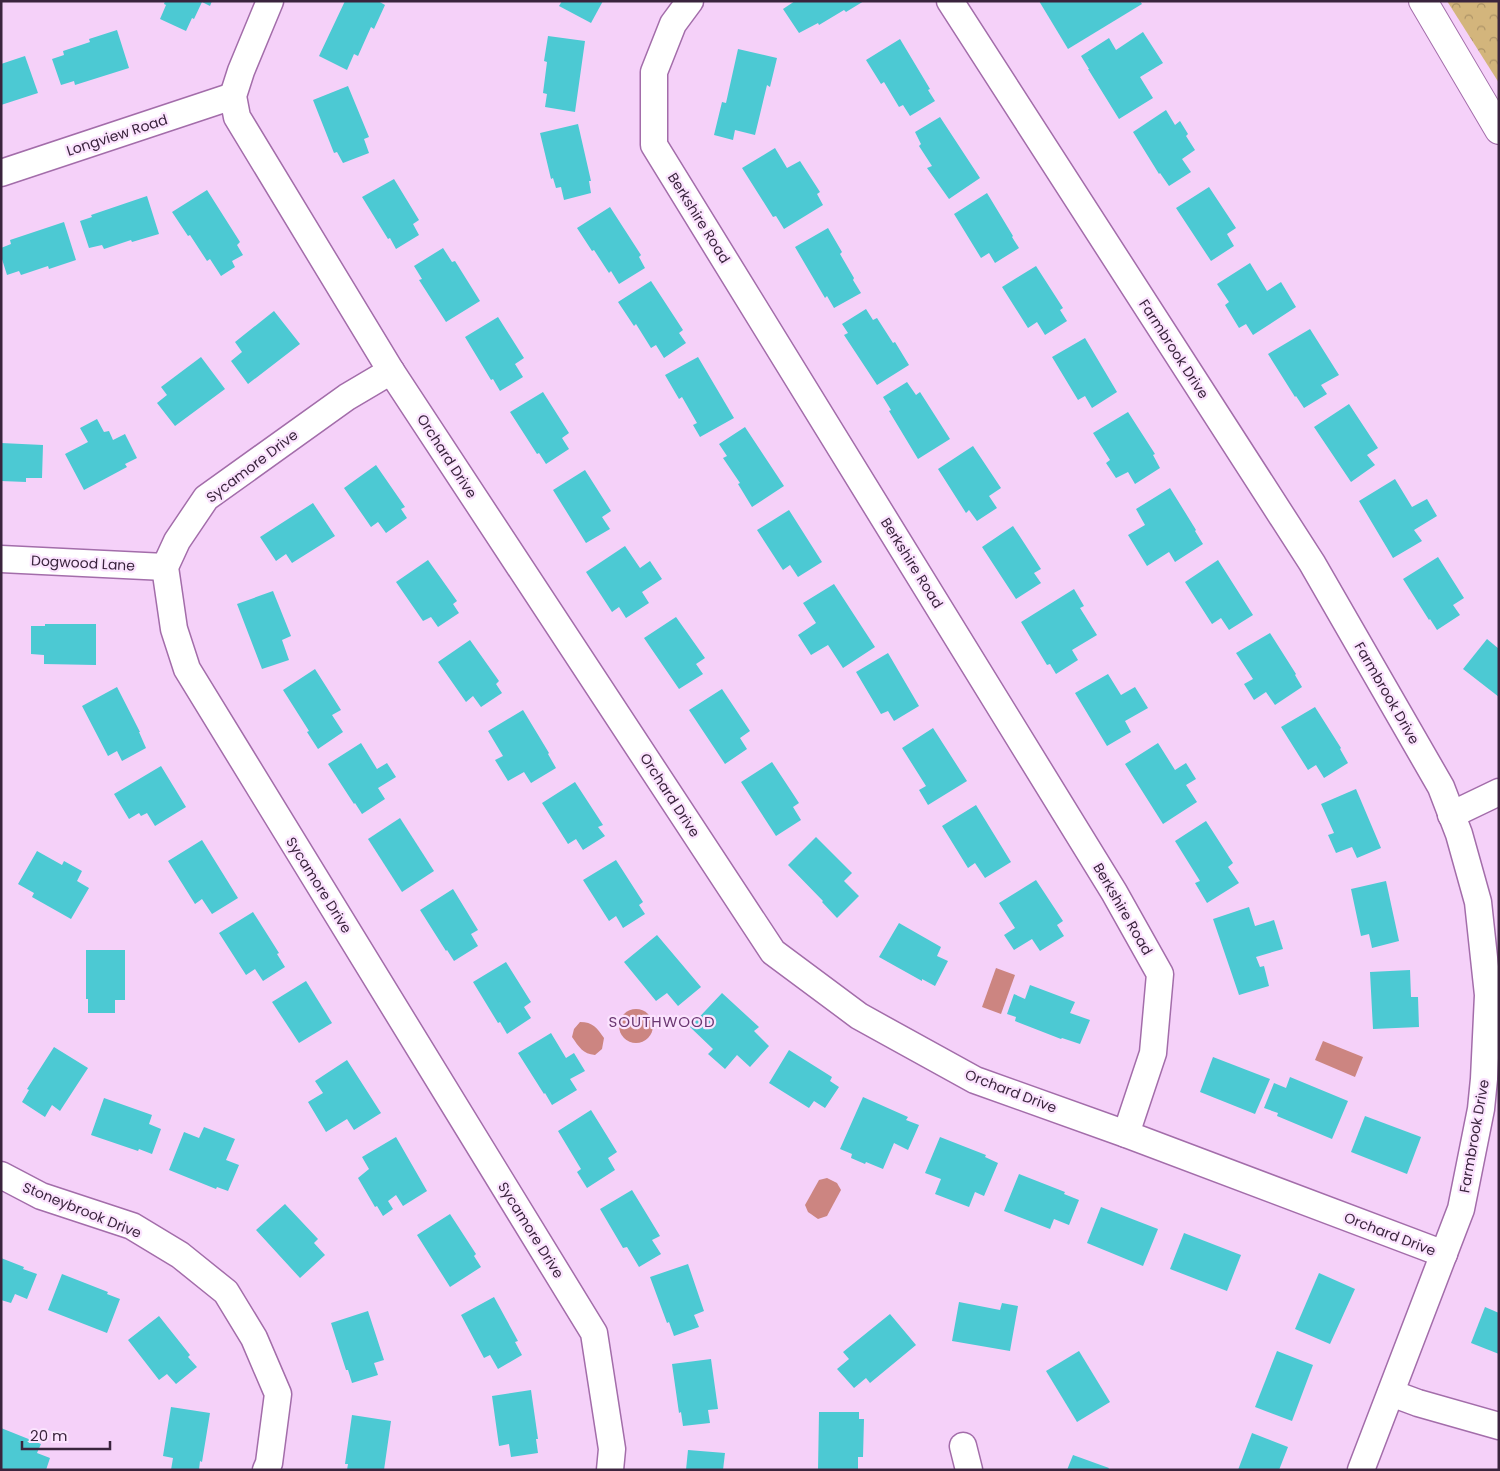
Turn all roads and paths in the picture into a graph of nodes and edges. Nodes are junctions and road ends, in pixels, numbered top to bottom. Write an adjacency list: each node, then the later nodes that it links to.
1 (270, 1): 5 (street)
2 (690, 1): 14 (street, Berkshire Road)
3 (950, 1): 12 (street, Farmbrook Drive)
4 (1422, 1): 6 (street)
5 (233, 96): 7 (street, Longview Road); 8 (street, Orchard Drive)
6 (1499, 130)
7 (1, 173)
8 (391, 371): 10 (street, Sycamore Drive); 14 (street, Orchard Drive)
9 (1, 559): 10 (street, Dogwood Lane)
10 (165, 568): 20 (street, Sycamore Drive)
11 (1499, 792): 12 (street)
12 (1451, 815): 13 (street, Farmbrook Drive)
13 (1492, 1079): 16 (street, Farmbrook Drive)
14 (1126, 1134): 16 (street, Orchard Drive)
15 (1, 1175): 19 (street, Stoneybrook Drive)
16 (1444, 1254): 17 (street, Farmbrook Drive)
17 (1391, 1393): 18 (street); 21 (street, Farmbrook Drive)
18 (1499, 1426)
19 (266, 1470)
20 (610, 1470)
21 (1360, 1470)

